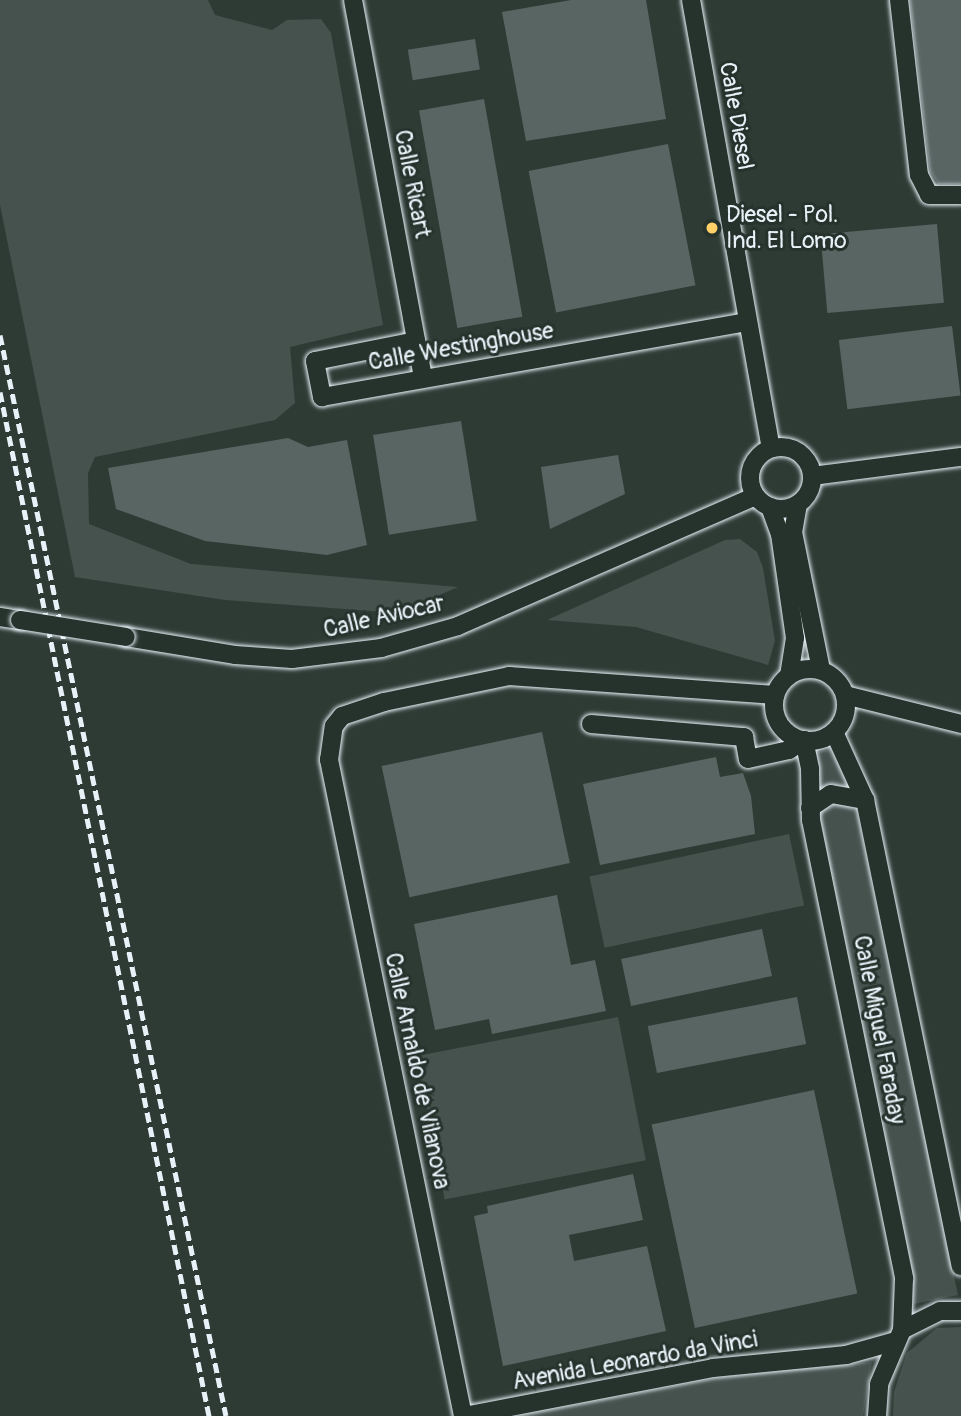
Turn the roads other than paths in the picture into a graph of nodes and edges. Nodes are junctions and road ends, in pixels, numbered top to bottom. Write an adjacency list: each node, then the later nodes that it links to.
1 (353, 0): 6 (street, Calle Ricart)
2 (691, 0): 5 (street, Calle Diesel)
3 (899, 0): 4 (street)
4 (961, 195)
5 (747, 322): 7 (street, Calle Westinghouse); 8 (street, Calle Diesel)
6 (416, 341): 7 (street, Calle Ricart); 7 (street, Calle Westinghouse)
7 (423, 378)
8 (771, 448): 10 (street); 11 (street)
9 (961, 457): 10 (street)
10 (812, 476): 12 (street)
11 (763, 502): 12 (street); 13 (street, Calle Aviocar, bridge); 15 (street)
12 (798, 504): 14 (street)
13 (0, 617)
14 (821, 670): 15 (street); 17 (street)
15 (789, 675): 16 (street)
16 (775, 695): 21 (street); 27 (street, Calle Arnaldo de Vilanova)
17 (845, 695): 19 (street); 20 (street)
18 (591, 724): 21 (street)
19 (961, 724)
20 (834, 732): 21 (street); 22 (street, Calle Miguel Faraday)
21 (804, 740): 23 (street, Calle Miguel Faraday)
22 (865, 800): 23 (street); 24 (street, Calle Miguel Faraday)
23 (810, 808): 26 (street, Calle Miguel Faraday)
24 (961, 1266)
25 (961, 1311): 26 (street, Avenida Leonardo da Vinci)
26 (899, 1336): 27 (street, Avenida Leonardo da Vinci); 28 (street)
27 (463, 1416)
28 (877, 1416)

